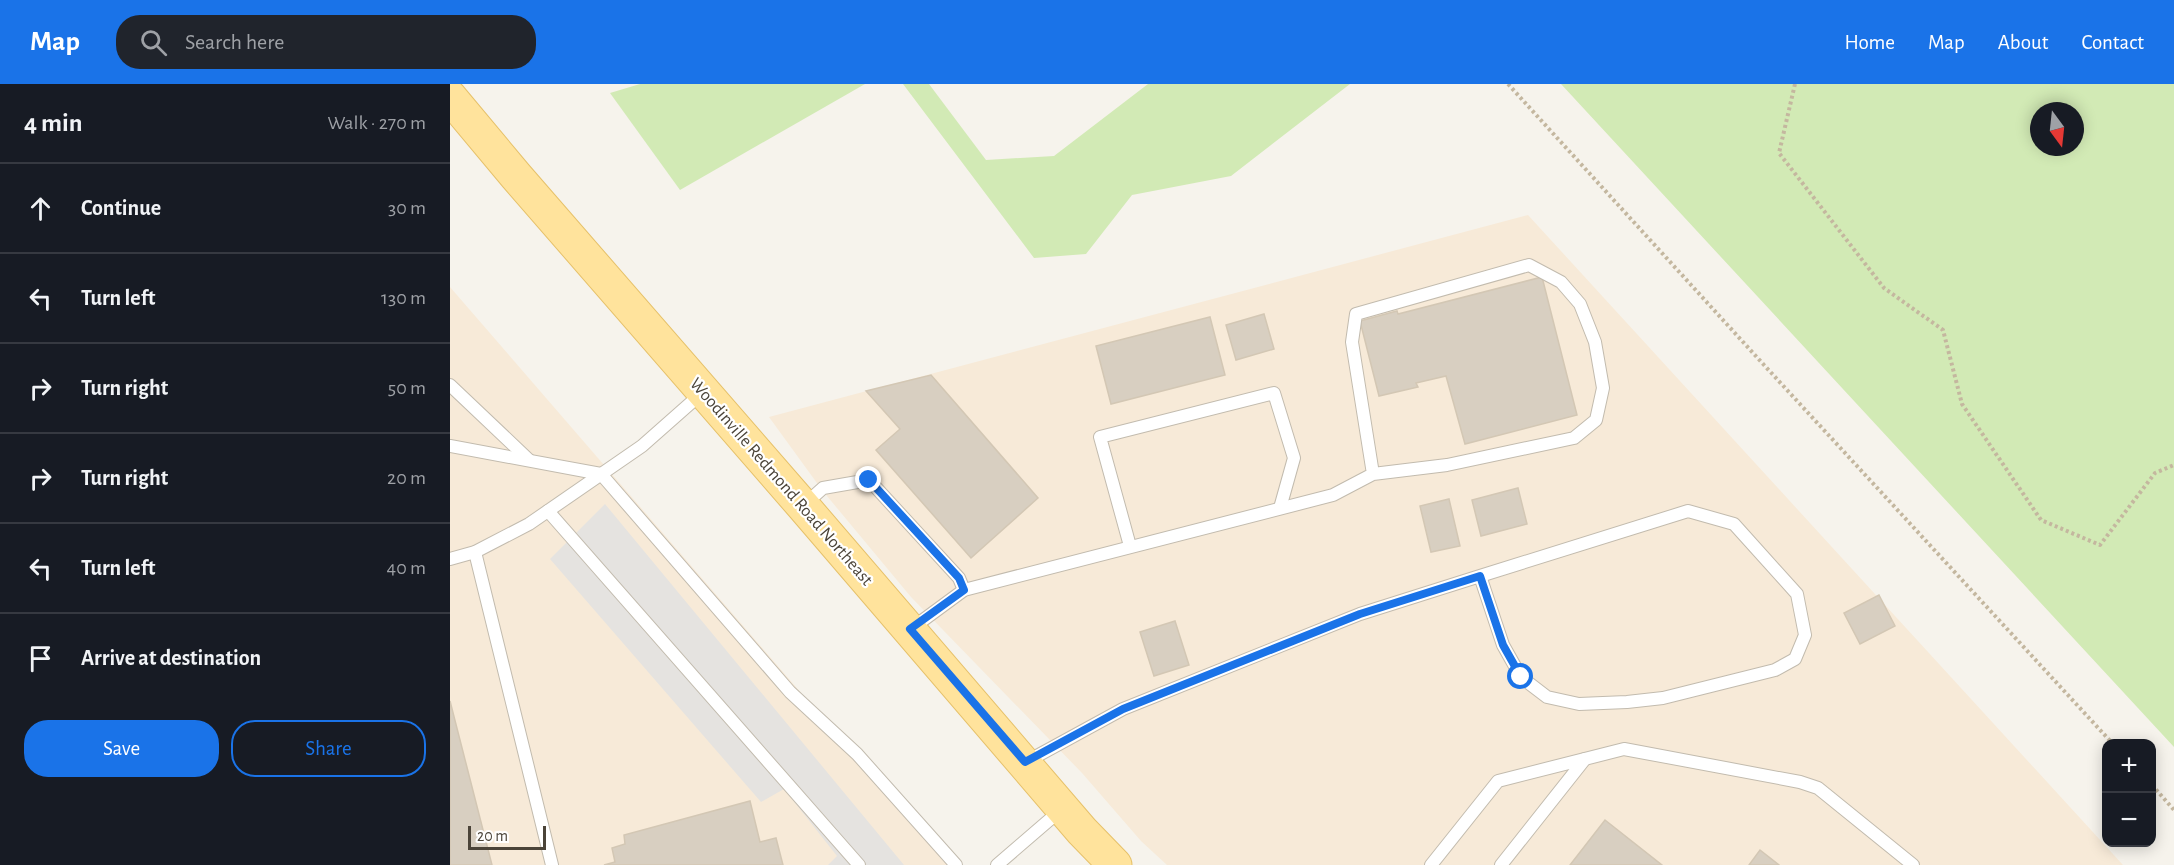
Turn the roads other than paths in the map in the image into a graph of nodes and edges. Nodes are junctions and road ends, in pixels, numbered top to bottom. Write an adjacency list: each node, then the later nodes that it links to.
1 (450, 97): 3 (main road, Woodinville Redmond Road Northeast)
2 (450, 385): 5 (lane)
3 (703, 392): 6 (lane); 8 (main road, Woodinville Redmond Road Northeast)
4 (450, 446): 5 (lane)
5 (529, 460): 6 (lane)
6 (601, 474): 10 (lane); 22 (lane)
7 (1373, 474): 7 (lane); 9 (lane)
8 (803, 506): 15 (lane); 16 (main road, Woodinville Redmond Road Northeast)
9 (1280, 508): 11 (lane); 11 (lane)
10 (548, 510): 12 (lane); 21 (lane)
11 (1130, 546): 15 (lane)
12 (475, 552): 13 (lane); 20 (lane)
13 (450, 559)
14 (1480, 576): 14 (lane); 18 (lane)
15 (964, 590): 16 (lane)
16 (910, 629): 18 (main road, Woodinville Redmond Road Northeast)
17 (1585, 759): 25 (lane); 26 (lane); 27 (lane)
18 (1025, 762): 19 (main road, Woodinville Redmond Road Northeast)
19 (1063, 808): 23 (lane); 24 (main road, Woodinville Redmond Road Northeast)
20 (552, 865)
21 (859, 865)
22 (956, 865)
23 (997, 865)
24 (1115, 865)
25 (1431, 865)
26 (1501, 865)
27 (1913, 865)

